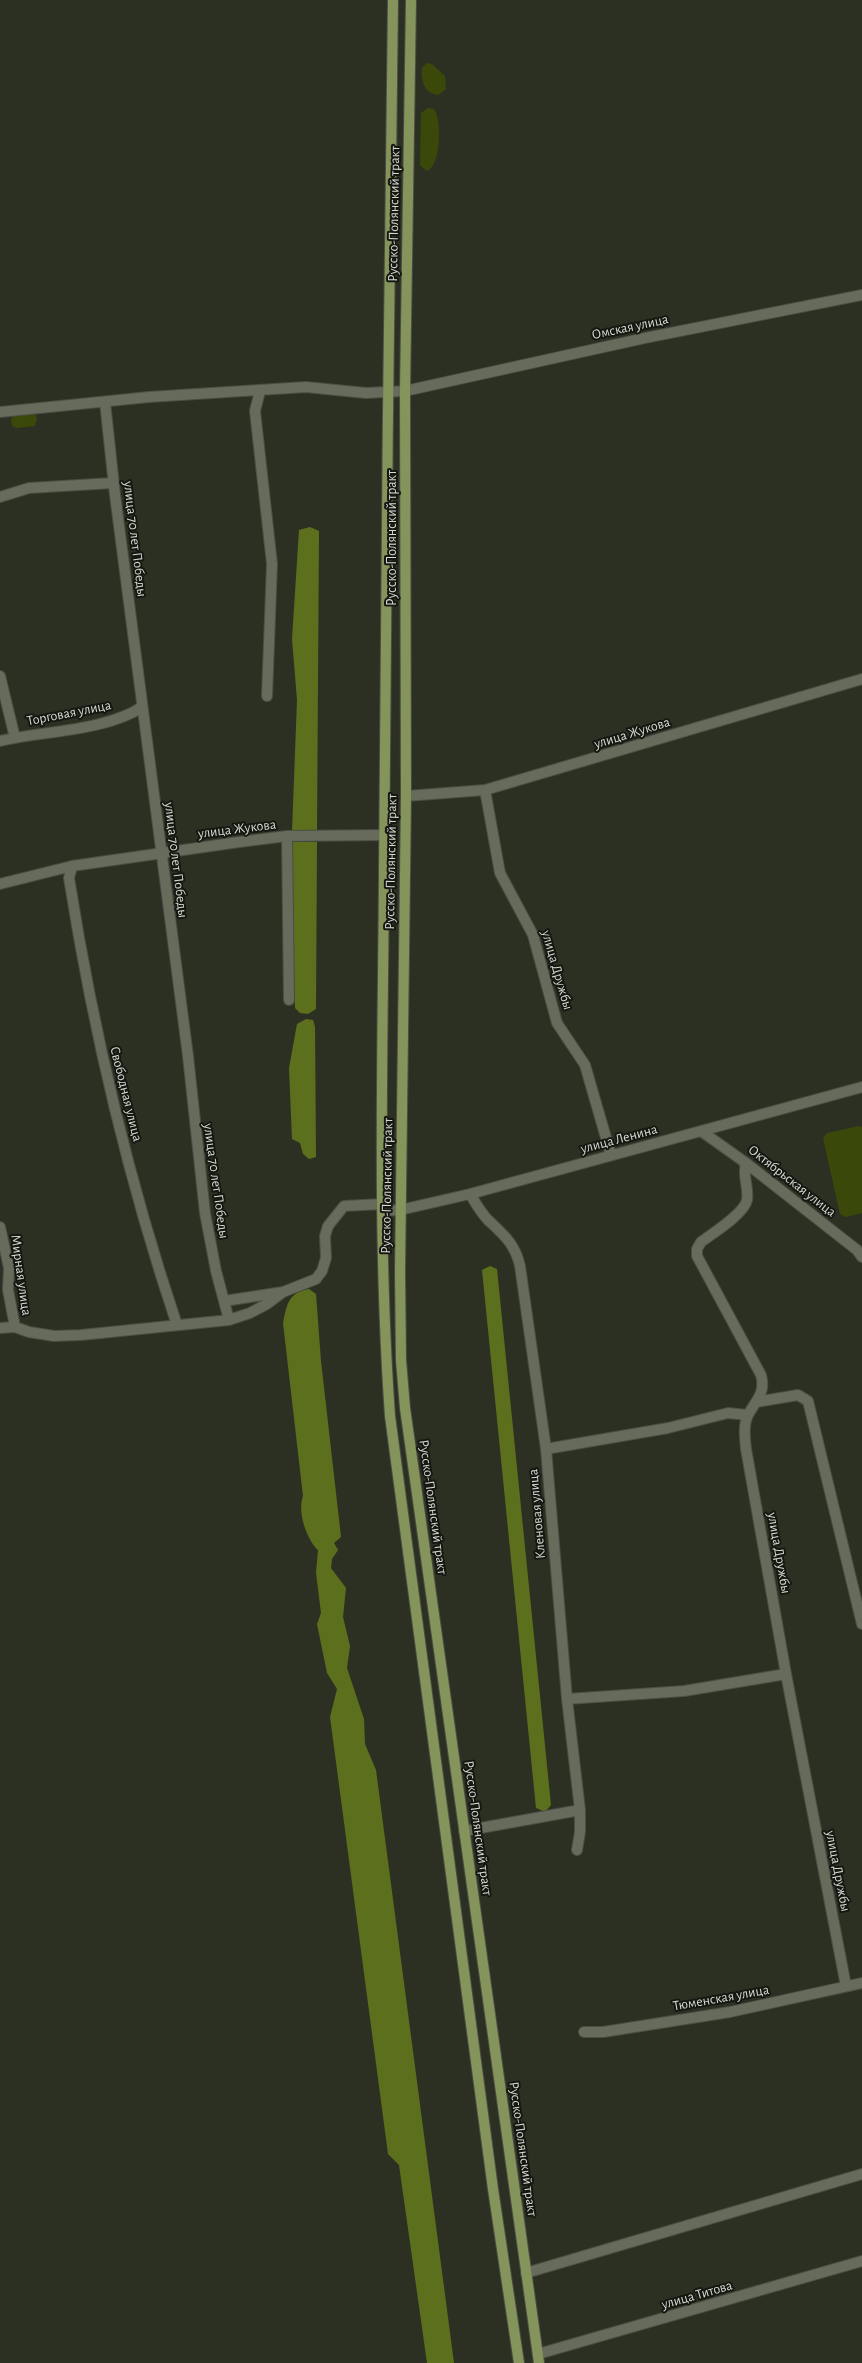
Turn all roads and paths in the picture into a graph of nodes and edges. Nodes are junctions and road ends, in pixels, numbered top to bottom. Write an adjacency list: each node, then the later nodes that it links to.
1 (393, 0): 6 (main road, Русско-Полянский тракт)
2 (411, 0): 5 (main road, Русско-Полянский тракт)
3 (862, 295): 5 (street, Омская улица)
4 (260, 391): 6 (street, Омская улица); 7 (street, Омская улица); 13 (street)
5 (405, 391): 6 (street, Омская улица); 18 (main road, Русско-Полянский тракт)
6 (387, 392): 19 (main road, Русско-Полянский тракт)
7 (105, 402): 8 (street, Омская улица); 9 (street, улица 70 лет Победы)
8 (0, 412)
9 (113, 483): 10 (street); 14 (street, улица 70 лет Победы)
10 (0, 497)
11 (0, 676): 15 (street)
12 (862, 679): 17 (street, улица Жукова)
13 (266, 696)
14 (142, 707): 15 (street, Торговая улица); 21 (street, улица 70 лет Победы)
15 (15, 738): 16 (street, Торговая улица)
16 (0, 741)
17 (485, 790): 18 (street, улица Жукова); 27 (street, улица Дружбы)
18 (406, 796): 31 (main road, Русско-Полянский тракт)
19 (385, 835): 20 (street, улица Жукова); 30 (main road, Русско-Полянский тракт)
20 (287, 836): 21 (street, улица Жукова); 24 (street)
21 (161, 853): 22 (street, улица Жукова); 35 (street, улица 70 лет Победы)
22 (72, 866): 23 (street, улица Жукова); 37 (street, Свободная улица)
23 (0, 884)
24 (289, 1000)
25 (862, 1087): 26 (street, улица Ленина)
26 (701, 1131): 27 (street, улица Ленина); 28 (street, Октябрьская улица)
27 (611, 1155): 29 (street, улица Ленина)
28 (746, 1163): 33 (street, Октябрьская улица); 40 (street, улица Дружбы)
29 (470, 1194): 31 (street, улица Ленина); 42 (street, Кленовая улица)
30 (382, 1208): 31 (street, улица Ленина); 34 (street, улица Ленина); 56 (main road, Русско-Полянский тракт)
31 (400, 1210): 47 (main road, Русско-Полянский тракт)
32 (0, 1227): 38 (street, Мирная улица)
33 (862, 1257)
34 (283, 1292): 35 (street); 36 (street)
35 (224, 1301): 36 (street, улица 70 лет Победы)
36 (229, 1320): 37 (street)
37 (177, 1325): 38 (street)
38 (15, 1327): 39 (street)
39 (0, 1328)
40 (756, 1402): 41 (street, улица Дружбы); 43 (street)
41 (748, 1415): 42 (street); 44 (street, улица Дружбы)
42 (546, 1449): 45 (street, Кленовая улица)
43 (862, 1624)
44 (786, 1674): 45 (street); 50 (street, улица Дружбы)
45 (567, 1699): 46 (street, Кленовая улица)
46 (580, 1810): 47 (street); 48 (street, Кленовая улица)
47 (464, 1831): 54 (main road, Русско-Полянский тракт)
48 (577, 1850)
49 (862, 1982): 50 (street, Тюменская улица)
50 (846, 1986): 51 (street, Тюменская улица)
51 (584, 2032)
52 (862, 2174): 54 (street)
53 (862, 2261): 55 (street, улица Титова)
54 (526, 2272): 55 (main road, Русско-Полянский тракт)
55 (539, 2359)
56 (519, 2363)

